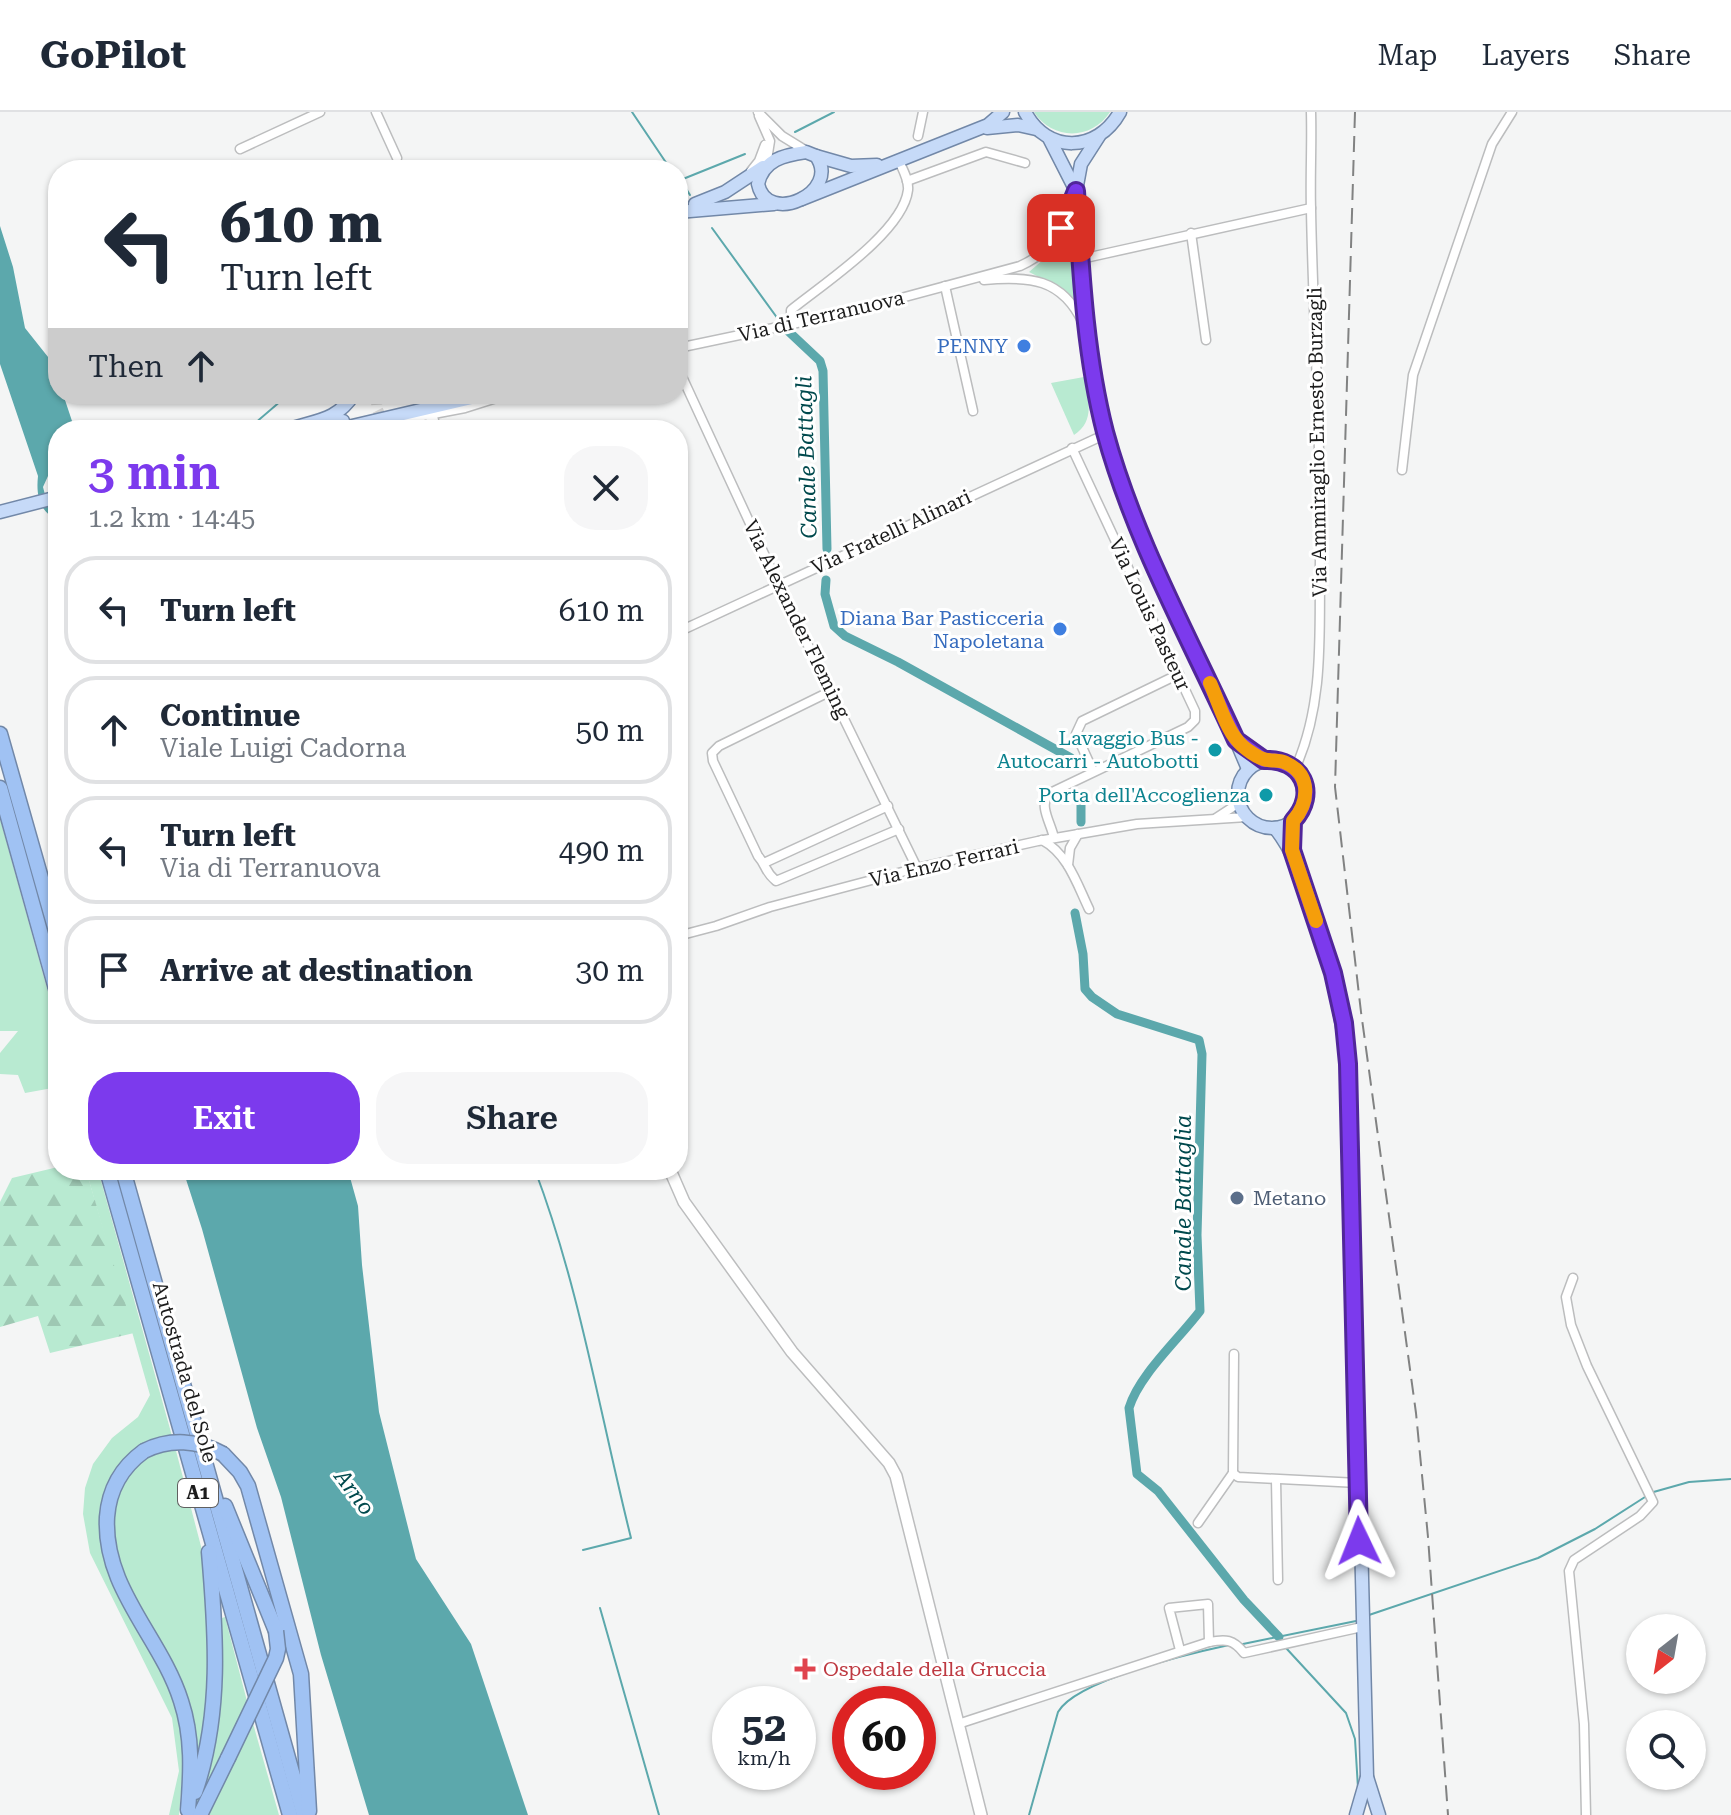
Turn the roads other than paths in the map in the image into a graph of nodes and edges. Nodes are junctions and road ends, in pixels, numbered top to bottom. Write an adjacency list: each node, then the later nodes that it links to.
1 (320, 112): 15 (street)
2 (376, 112): 17 (street)
3 (757, 112): 11 (street); 16 (street)
4 (923, 112): 13 (street)
5 (1003, 112): 10 (main road)
6 (1025, 112): 12 (main road)
7 (1311, 112): 27 (street, Via Ammiraglio Ernesto Burzagli)
8 (1512, 112): 51 (street)
9 (1120, 113): 14 (main road)
10 (972, 131): 12 (main road); 18 (main road)
11 (766, 132): 20 (street); 21 (street)
12 (1044, 134): 14 (main road); 23 (main road)
13 (918, 136)
14 (1099, 136): 23 (main road)
15 (240, 149)
16 (814, 155): 18 (main road); 20 (main road); 24 (main road)
17 (397, 158)
18 (894, 162): 22 (street); 24 (main road)
19 (1025, 163): 22 (street)
20 (766, 166): 21 (main road); 25 (main road)
21 (742, 180): 26 (main road)
22 (907, 181): 33 (street)
23 (1076, 191): 30 (main road); 31 (street, Via di Terranuova)
24 (802, 199): 25 (main road)
25 (781, 204): 28 (main road)
26 (688, 207)
27 (1311, 208): 29 (street); 62 (street, Via Ammiraglio Ernesto Burzagli)
28 (688, 209)
29 (1191, 233): 30 (street); 35 (street)
30 (1081, 259): 34 (main road)
31 (963, 282): 32 (street, Via di Terranuova); 34 (street, Via di Terranuova)
32 (945, 286): 33 (street, Via di Terranuova); 42 (street)
33 (791, 323): 36 (street, Via di Terranuova)
34 (1089, 336): 49 (main road)
35 (1206, 340)
36 (688, 346)
37 (688, 390): 54 (street, Via Alexander Fleming)
38 (347, 404): 44 (main road)
39 (424, 404): 45 (main road)
40 (430, 404): 46 (main road)
41 (477, 404): 43 (street)
42 (973, 411)
43 (431, 415): 47 (street); 48 (street)
44 (323, 420)
45 (353, 420)
46 (375, 420)
47 (394, 420)
48 (432, 420)
49 (1106, 434): 50 (street, Via Fratelli Alinari); 59 (main road)
50 (1072, 448): 54 (street, Via Fratelli Alinari); 56 (street, Via Louis Pasteur)
51 (1402, 470)
52 (48, 500): 53 (main road)
53 (0, 512)
54 (778, 584): 55 (street, Via Fratelli Alinari); 57 (street, Via Alexander Fleming)
55 (688, 627)
56 (1179, 674): 63 (street); 63 (street, Via Louis Pasteur)
57 (831, 691): 66 (street, Via Alexander Fleming); 76 (street)
58 (0, 734): 79 (highway)
59 (1236, 740): 60 (main road); 61 (main road)
60 (1264, 760): 61 (main road); 62 (main road)
61 (1248, 769): 65 (main road)
62 (1295, 769): 69 (main road)
63 (1093, 771): 73 (street, Via Louis Pasteur)
64 (0, 788): 82 (highway)
65 (1239, 803): 67 (main road); 68 (street)
66 (888, 806): 71 (street, Via Alexander Fleming); 76 (street)
67 (1247, 817): 68 (street, Via Enzo Ferrari); 70 (main road)
68 (1215, 818): 72 (street, Via Enzo Ferrari)
69 (1293, 821): 70 (main road); 75 (main road)
70 (1275, 828): 75 (main road)
71 (899, 829): 76 (street); 78 (street, Via Alexander Fleming)
72 (1078, 834): 73 (street, Via Enzo Ferrari); 77 (street)
73 (1054, 838): 74 (street, Via Enzo Ferrari)
74 (1042, 840): 77 (street); 78 (street, Via Enzo Ferrari)
75 (1292, 850): 91 (main road)
76 (764, 863)
77 (1068, 866): 80 (street)
78 (917, 868): 81 (street, Via Enzo Ferrari)
79 (48, 903)
80 (1089, 909)
81 (688, 933)
82 (48, 960)
83 (110, 1180): 93 (highway, Autostrada del Sole / A1)
84 (126, 1180): 88 (highway, Autostrada del Sole / A1)
85 (674, 1180): 98 (street)
86 (1573, 1278): 106 (street)
87 (1234, 1354): 89 (street)
88 (203, 1453): 100 (highway, bridge); 102 (highway, Autostrada del Sole / A1)
89 (1233, 1473): 90 (street); 92 (street)
90 (1276, 1480): 91 (street); 94 (street)
91 (1358, 1483): 95 (main road)
92 (1198, 1523)
93 (207, 1524): 100 (highway); 101 (highway, Autostrada del Sole / A1)
94 (1278, 1580)
95 (1362, 1627): 96 (street); 99 (main road)
96 (1209, 1642): 97 (street); 97 (street)
97 (1180, 1650): 98 (street)
98 (958, 1724): 103 (street)
99 (1367, 1777): 104 (main road); 105 (main road)
100 (191, 1813): 102 (highway, bridge)
101 (290, 1815)
102 (307, 1815)
103 (981, 1815)
104 (1357, 1815): 105 (main road)
105 (1378, 1815)
106 (1586, 1815)

